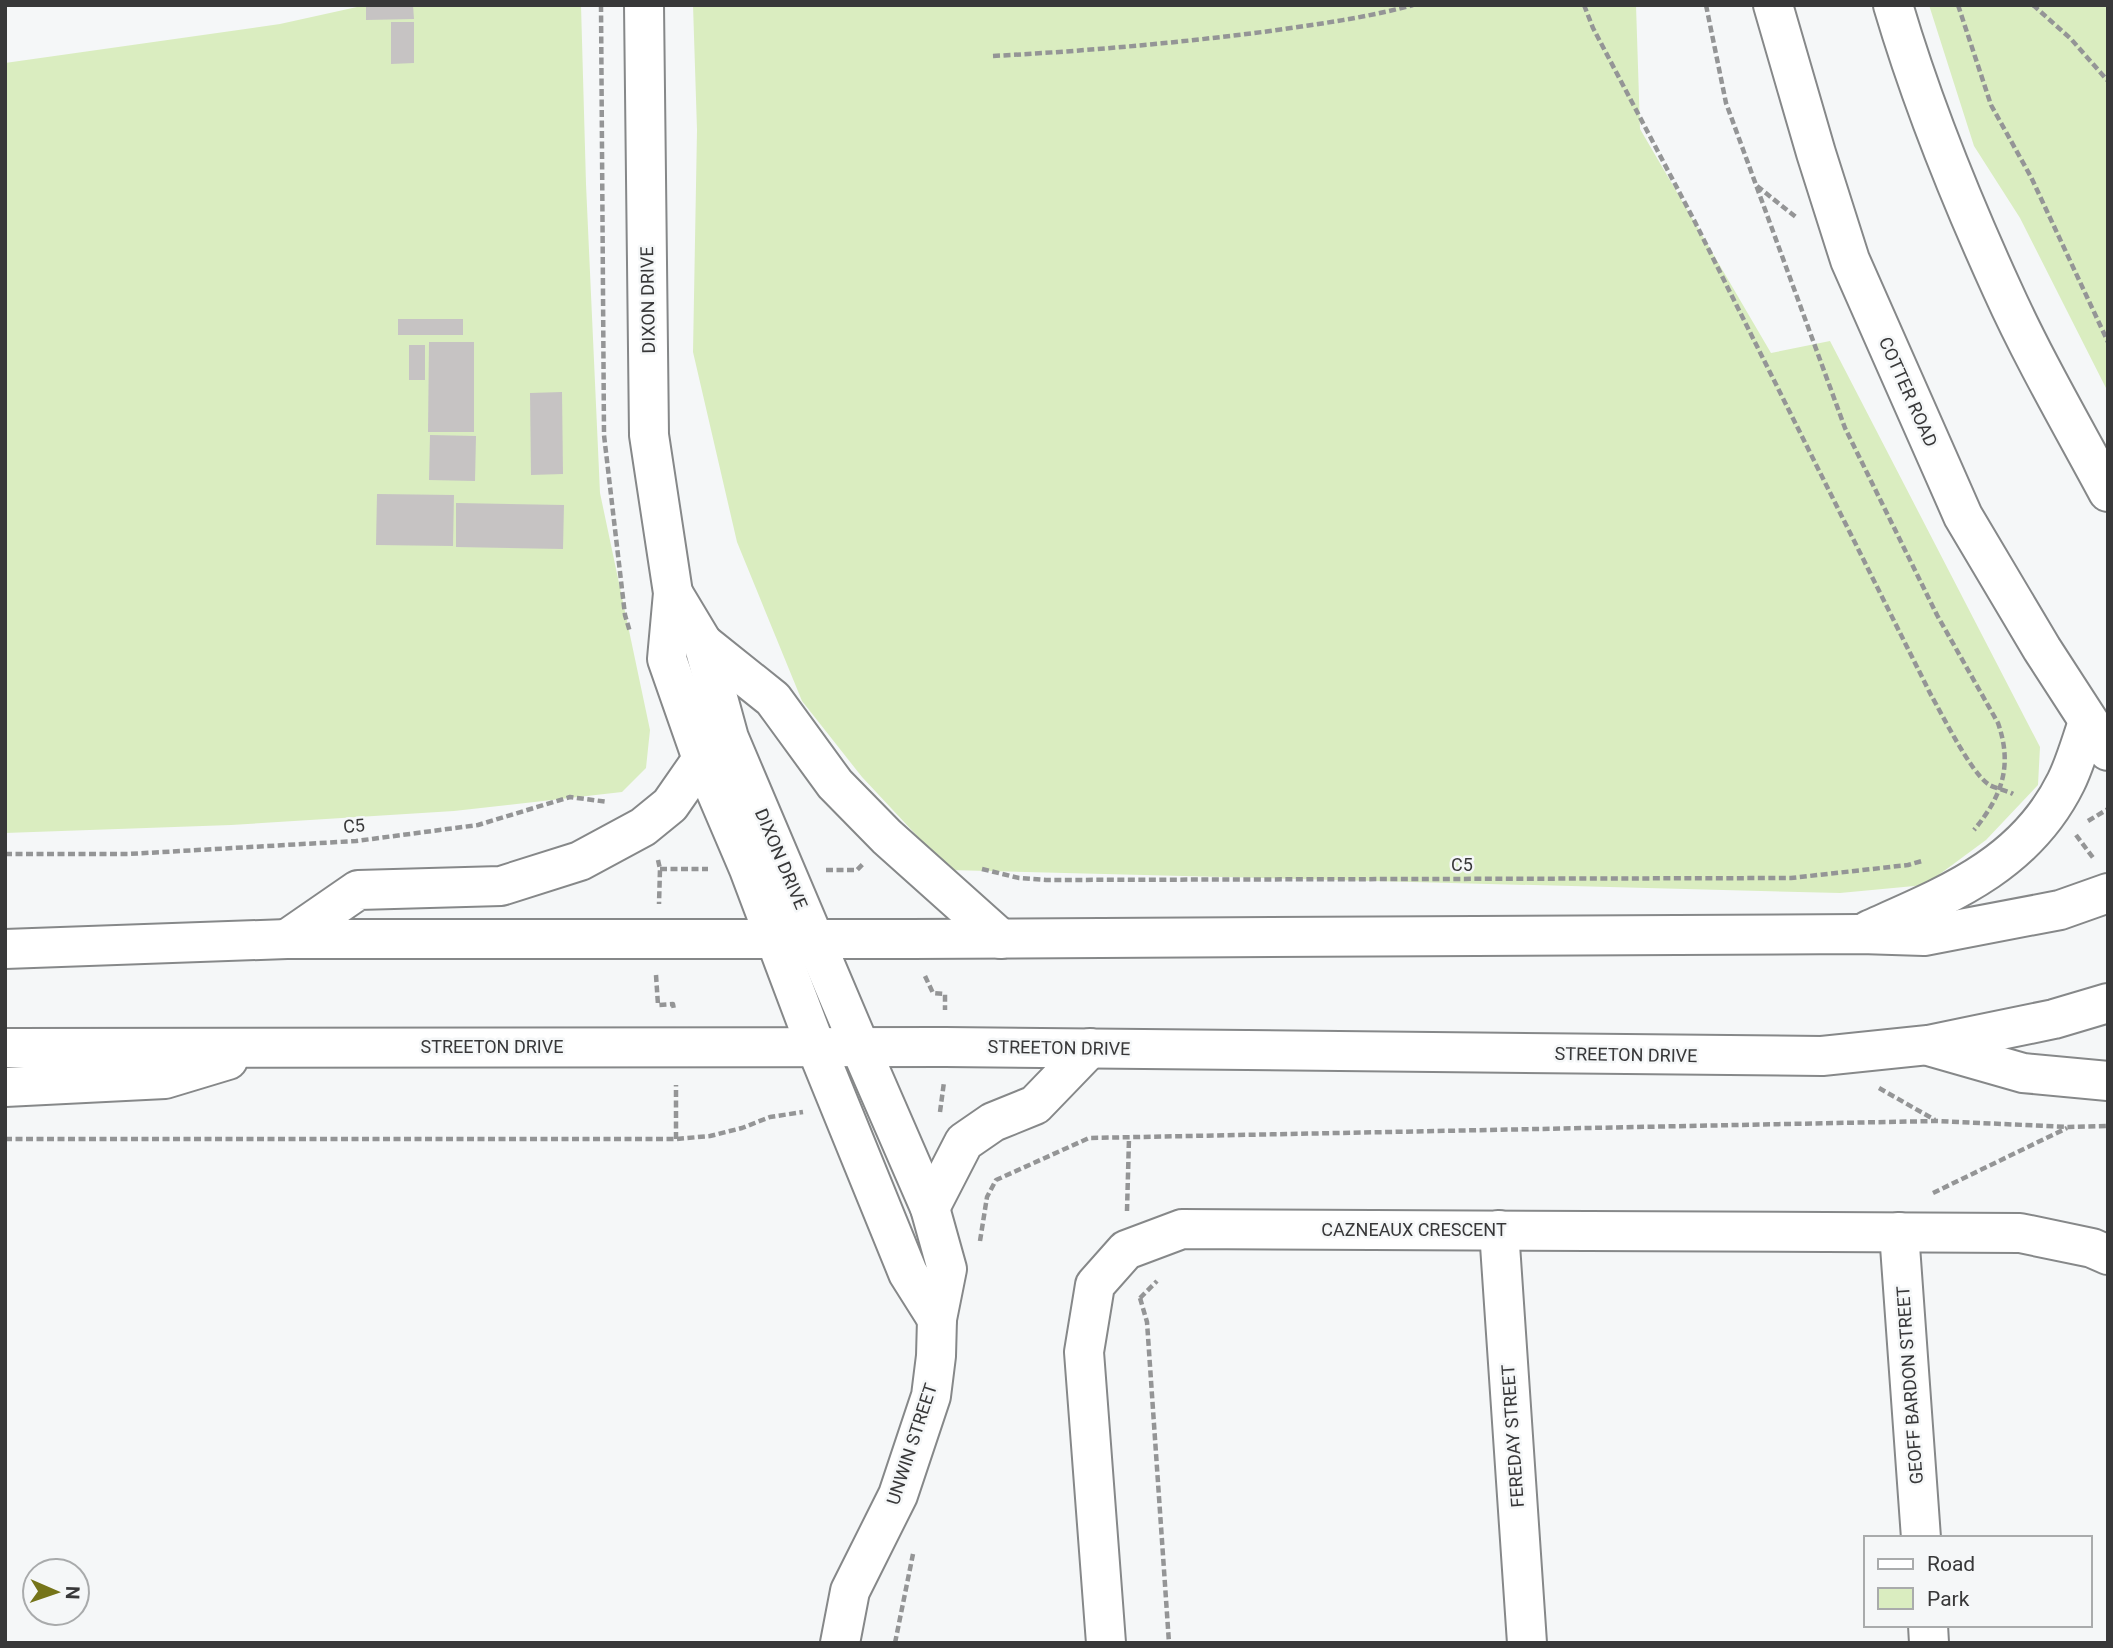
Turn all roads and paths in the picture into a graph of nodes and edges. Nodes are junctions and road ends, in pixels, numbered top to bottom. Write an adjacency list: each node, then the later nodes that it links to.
1 (644, 5): 13 (main road, DIXON DRIVE)
2 (1413, 5): 9 (path)
3 (1584, 5): 17 (path)
4 (1706, 5): 17 (path)
5 (1773, 5): 15 (main road, COTTER ROAD)
6 (1893, 5): 12 (main road)
7 (1958, 5): 11 (path)
8 (2033, 5): 10 (path)
9 (993, 57)
10 (2108, 81)
11 (2108, 342)
12 (2108, 492)
13 (673, 593): 14 (main road, DIXON DRIVE); 16 (main road, DIXON DRIVE)
14 (703, 643): 28 (main road, DIXON DRIVE); 30 (main road)
15 (2098, 736): 26 (main road)
16 (702, 759): 18 (main road); 27 (main road, DIXON DRIVE)
17 (2001, 788): 20 (path)
18 (643, 827): 21 (path, C5); 24 (path, C5); 29 (main road)
19 (2073, 831): 25 (path)
20 (1967, 836)
21 (5, 854)
22 (1927, 860): 23 (path, C5)
23 (975, 866)
24 (660, 869)
25 (2104, 881): 26 (main road)
26 (1861, 934): 30 (main road)
27 (774, 938): 28 (main road); 29 (main road); 38 (main road, DIXON DRIVE)
28 (814, 938): 30 (main road); 39 (main road, DIXON DRIVE)
29 (287, 939): 31 (main road)
30 (1001, 939)
31 (5, 949)
32 (927, 982): 35 (path)
33 (656, 987): 36 (path)
34 (2108, 1003): 37 (main road, STREETON DRIVE)
35 (945, 1009)
36 (676, 1020)
37 (1928, 1045): 42 (main road, STREETON DRIVE); 43 (main road)
38 (816, 1047): 39 (main road, STREETON DRIVE); 41 (main road, STREETON DRIVE); 59 (main road)
39 (860, 1047): 42 (main road, STREETON DRIVE); 54 (main road, UNWIN STREET)
40 (5, 1048): 41 (main road, STREETON DRIVE)
41 (267, 1048): 45 (main road)
42 (1090, 1048): 54 (main road)
43 (2108, 1081)
44 (944, 1084): 47 (path)
45 (5, 1087)
46 (806, 1111): 51 (path)
47 (940, 1113)
48 (2108, 1126): 49 (path)
49 (2069, 1128): 50 (path); 53 (path)
50 (1129, 1138): 52 (path); 57 (path)
51 (5, 1139)
52 (996, 1180)
53 (1926, 1197)
54 (930, 1208): 59 (main road, UNWIN STREET)
55 (1499, 1230): 56 (main road, CAZNEAUX CRESCENT); 57 (main road, CAZNEAUX CRESCENT); 64 (main road, FEREDAY STREET)
56 (1899, 1232): 58 (main road, CAZNEAUX CRESCENT); 60 (main road, GEOFF BARDON STREET)
57 (1126, 1250): 62 (main road, CAZNEAUX CRESCENT); 63 (path)
58 (2108, 1255)
59 (937, 1319): 61 (main road, UNWIN STREET)
60 (1922, 1536)
61 (840, 1643)
62 (1106, 1643)
63 (1169, 1643)
64 (1527, 1643)

